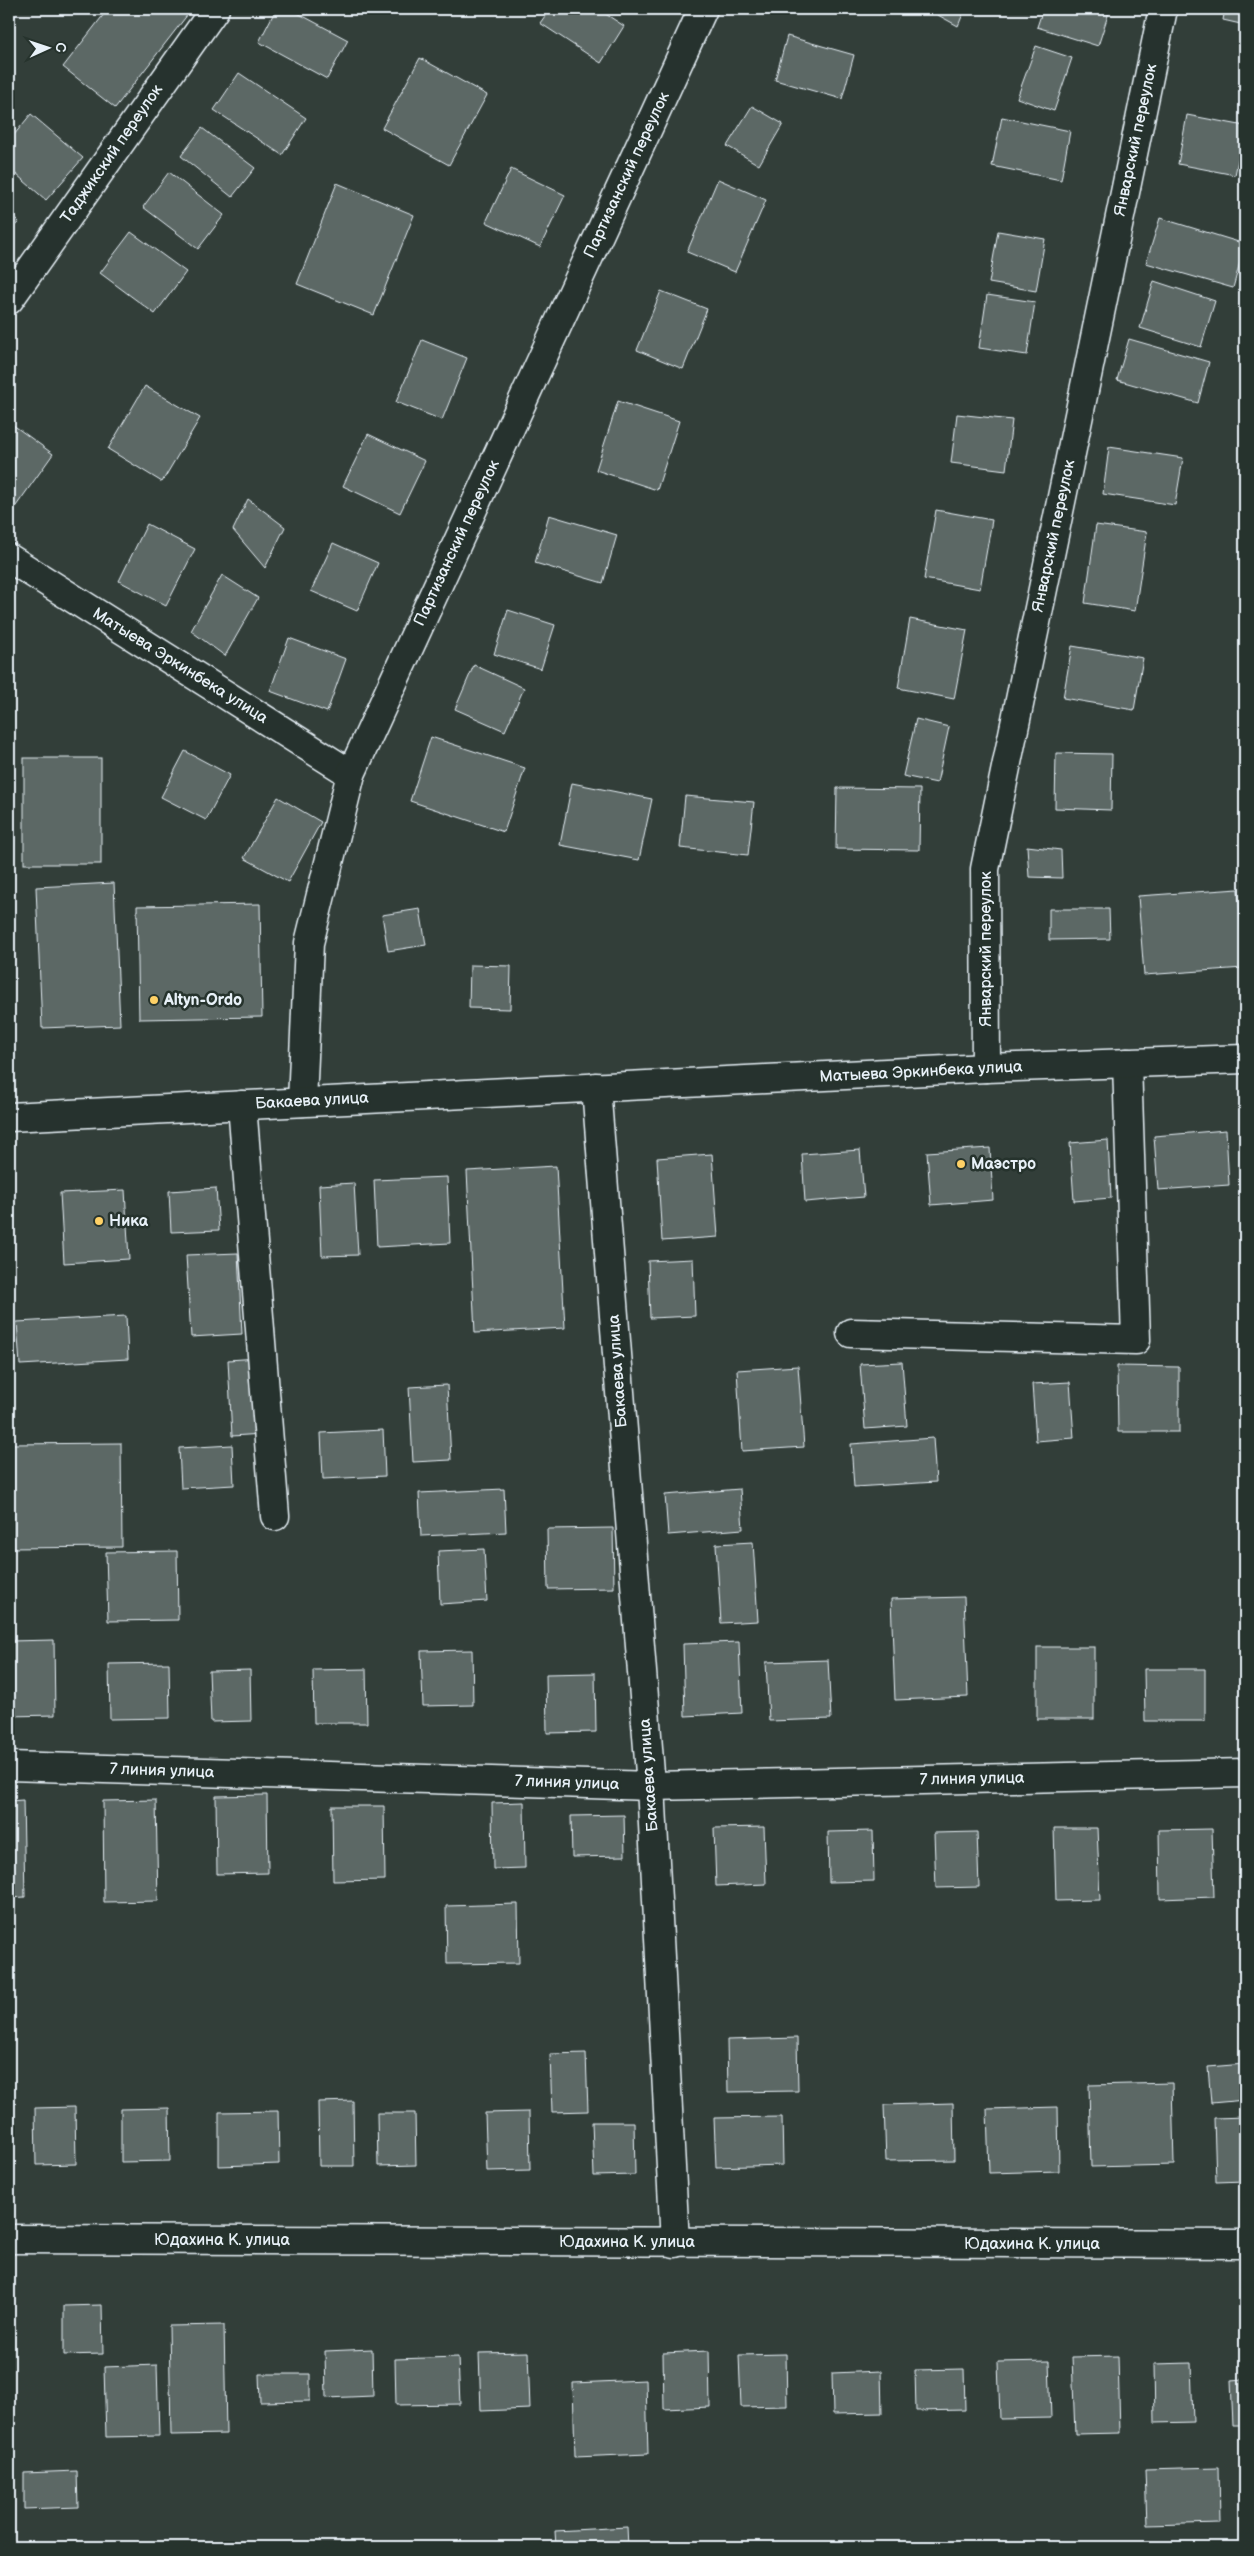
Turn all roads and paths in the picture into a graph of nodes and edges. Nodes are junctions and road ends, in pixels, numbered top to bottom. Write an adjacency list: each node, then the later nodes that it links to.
1 (215, 9): 4 (street, Таджикский переулок)
2 (703, 9): 6 (street, Партизанский переулок)
3 (1163, 9): 9 (street, Январский переулок)
4 (9, 300)
5 (9, 558): 6 (street, Матыева Эркинбека улица)
6 (351, 774): 11 (street, Партизанский переулок)
7 (1245, 1059): 8 (street, Матыева Эркинбека улица)
8 (1127, 1063): 9 (street, Матыева Эркинбека улица); 14 (street)
9 (986, 1068): 10 (street, Матыева Эркинбека улица)
10 (596, 1087): 11 (street, Бакаева улица); 18 (street, Бакаева улица)
11 (302, 1102): 12 (street, Бакаева улица)
12 (242, 1105): 13 (street, Бакаева улица); 15 (street)
13 (9, 1117)
14 (851, 1333)
15 (274, 1516)
16 (9, 1766): 18 (street, 7 линия улица)
17 (1245, 1773): 18 (street, 7 линия улица)
18 (651, 1786): 20 (street, Бакаева улица)
19 (9, 2239): 20 (street, Юдахина К. улица)
20 (675, 2243): 21 (street, Юдахина К. улица)
21 (1245, 2244)

